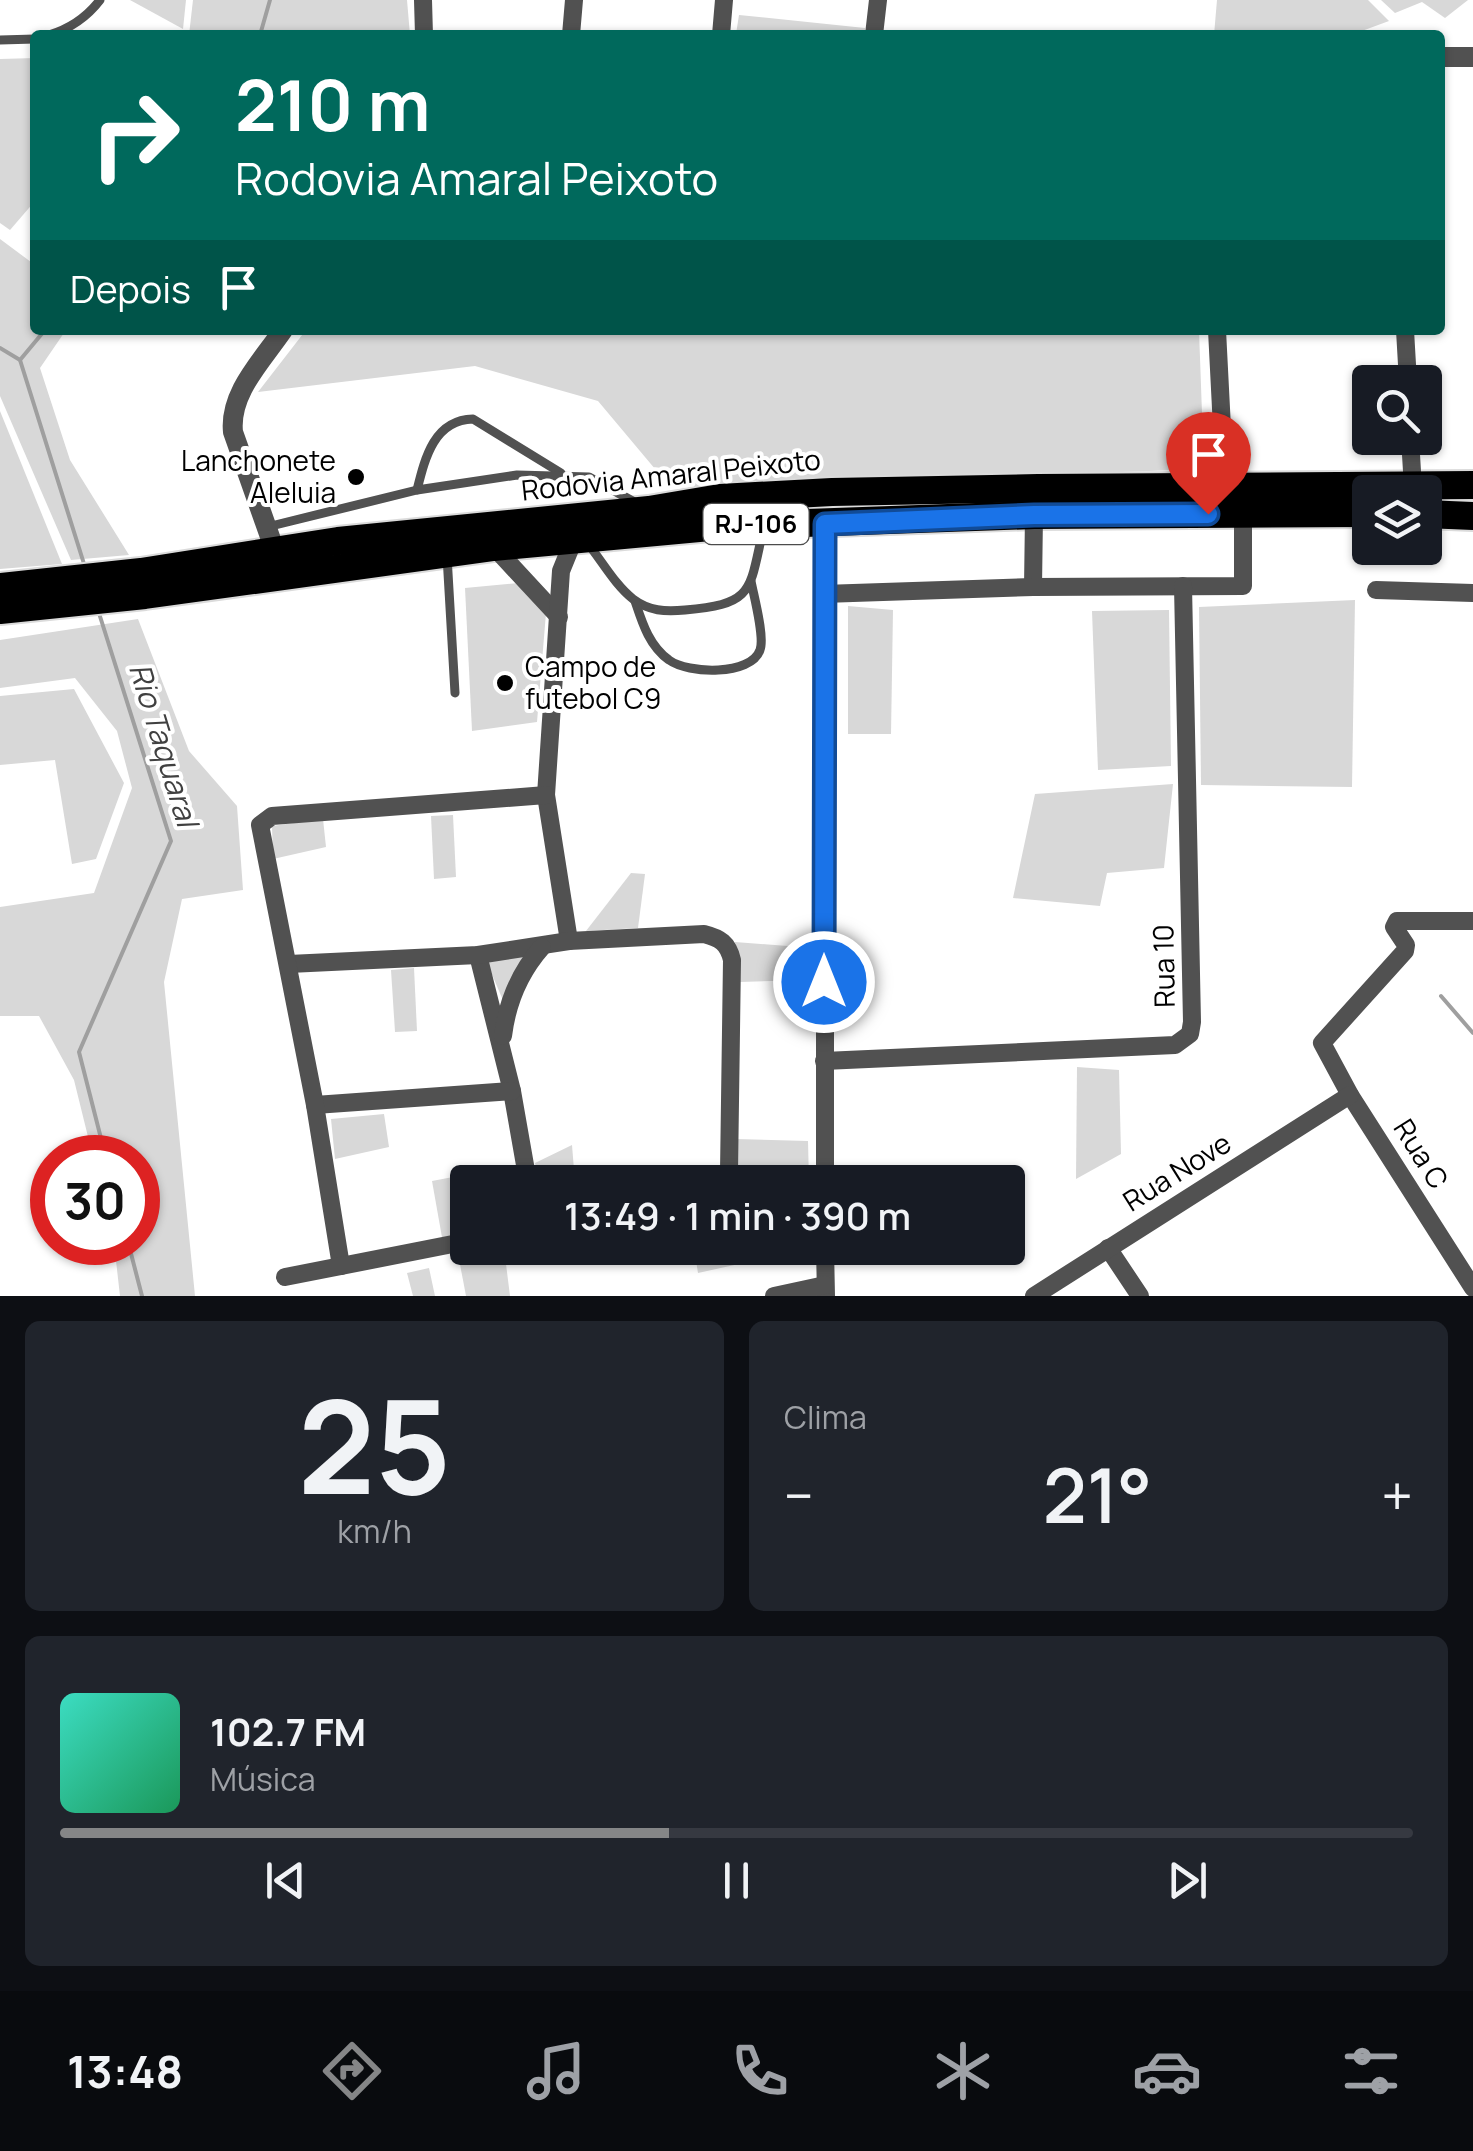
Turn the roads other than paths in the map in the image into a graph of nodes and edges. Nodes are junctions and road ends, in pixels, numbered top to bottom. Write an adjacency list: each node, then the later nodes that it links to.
1 (100, 0): 6 (lane)
2 (424, 0): 7 (street)
3 (574, 0): 8 (street)
4 (724, 0): 9 (street)
5 (878, 0): 10 (street)
6 (64, 30)
7 (424, 30)
8 (571, 30)
9 (721, 30)
10 (875, 30)
11 (30, 39): 12 (lane)
12 (0, 40)
13 (1445, 57): 14 (street)
14 (1473, 58)
15 (280, 335): 34 (street)
16 (1217, 335): 21 (street)
17 (1405, 335): 18 (street)
18 (1407, 365)
19 (564, 474): 24 (lane); 24 (lane); 25 (lane)
20 (1473, 485): 22 (highway, Rodovia Amaral Peixoto / RJ-106)
21 (1225, 487): 23 (highway, Rodovia Amaral Peixoto / RJ-106); 25 (highway, Rodovia Amaral Peixoto / RJ-106)
22 (1442, 487)
23 (1352, 488)
24 (416, 490): 34 (lane)
25 (648, 510): 34 (highway, Rodovia Amaral Peixoto / RJ-106)
26 (1352, 513): 27 (highway, Rodovia Amaral Peixoto / RJ-106)
27 (1243, 514): 28 (highway, Rodovia Amaral Peixoto / RJ-106); 39 (street)
28 (1034, 515): 32 (highway, Rodovia Amaral Peixoto / RJ-106); 41 (street)
29 (1442, 515): 30 (highway)
30 (1473, 516)
31 (765, 523): 32 (highway, Rodovia Amaral Peixoto / RJ-106); 33 (highway, Rodovia Amaral Peixoto / RJ-106); 37 (lane)
32 (825, 524): 45 (street)
33 (578, 538): 35 (highway, Rodovia Amaral Peixoto / RJ-106); 46 (lane); 48 (street)
34 (271, 539): 38 (highway, Rodovia Amaral Peixoto / RJ-106)
35 (494, 547): 36 (highway, Rodovia Amaral Peixoto / RJ-106); 48 (street)
36 (446, 553): 38 (highway, Rodovia Amaral Peixoto / RJ-106); 49 (lane)
37 (751, 582): 46 (lane); 46 (lane)
38 (143, 583): 42 (highway, Rodovia Amaral Peixoto / RJ-106)
39 (1183, 586): 41 (street); 57 (street, Rua 10)
40 (0, 587): 42 (highway, Rodovia Amaral Peixoto / RJ-106)
41 (1033, 587): 45 (street)
42 (79, 590): 47 (highway, Rodovia Amaral Peixoto / RJ-106)
43 (1376, 590): 44 (street)
44 (1473, 593)
45 (823, 594): 57 (street)
46 (635, 600)
47 (0, 610)
48 (560, 617): 50 (street)
49 (455, 692)
50 (546, 796): 52 (street); 55 (street)
51 (1473, 921): 59 (street, Rua C)
52 (569, 941): 53 (street); 62 (street)
53 (542, 947): 54 (street); 56 (street)
54 (478, 954): 55 (street); 56 (street)
55 (288, 964): 60 (street)
56 (502, 1046): 58 (street)
57 (824, 1061): 63 (street)
58 (512, 1091): 60 (street); 61 (street)
59 (1350, 1094): 65 (street, Rua Nove); 69 (street, Rua C)
60 (315, 1105): 67 (street)
61 (525, 1165)
62 (728, 1165)
63 (824, 1165)
64 (450, 1245): 67 (street)
65 (1108, 1248): 72 (street, Rua Nove); 73 (street)
66 (825, 1265): 70 (street)
67 (341, 1266): 68 (street)
68 (285, 1277)
69 (1473, 1288)
70 (825, 1291): 71 (street)
71 (774, 1296)
72 (1034, 1296)
73 (1140, 1296)

